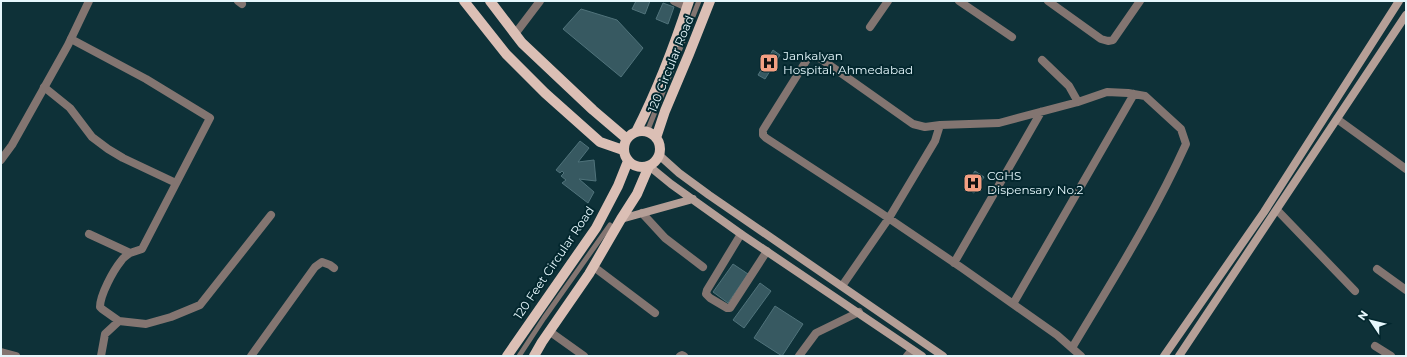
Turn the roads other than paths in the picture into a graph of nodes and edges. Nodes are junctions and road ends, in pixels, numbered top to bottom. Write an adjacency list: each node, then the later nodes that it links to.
1 (89, 1): 20 (street)
2 (464, 1): 32 (main road)
3 (490, 1): 18 (main road)
4 (540, 1): 18 (street)
5 (674, 1): 14 (street)
6 (699, 1): 29 (lane)
7 (710, 1): 30 (main road, 120 Circular Road)
8 (888, 1): 17 (street)
9 (959, 1): 19 (street)
10 (1048, 1): 11 (street)
11 (1140, 1)
12 (1399, 1): 46 (main road)
13 (1402, 1): 15 (main road)
14 (688, 4): 28 (main road, 120 Circular Road)
15 (1406, 4)
16 (1406, 15): 26 (main road)
17 (870, 28)
18 (515, 34): 31 (main road)
19 (1012, 37)
20 (71, 39): 22 (street); 38 (street)
21 (1042, 60): 24 (street)
22 (44, 87): 34 (street); 38 (street)
23 (1134, 94): 24 (street); 60 (street); 66 (street)
24 (1078, 102): 25 (street)
25 (1041, 112): 27 (street); 52 (street)
26 (1337, 119): 37 (street); 40 (main road)
27 (940, 125): 43 (street); 43 (street)
28 (636, 132): 29 (main road); 31 (main road)
29 (647, 132): 30 (main road)
30 (656, 138): 33 (main road)
31 (627, 139): 32 (main road)
32 (623, 150): 35 (main road)
33 (659, 155): 36 (main road); 57 (main road)
34 (1, 160)
35 (628, 161): 36 (main road); 72 (main road, 120 Feet Circular Road)
36 (650, 166): 39 (main road); 44 (main road)
37 (1406, 169)
38 (176, 183): 51 (street)
39 (693, 199): 41 (main road); 49 (main road)
40 (1277, 210): 47 (main road); 59 (street)
41 (642, 213): 44 (main road); 54 (street)
42 (271, 215): 63 (street)
43 (888, 218): 52 (street); 57 (street)
44 (621, 219): 53 (main road)
45 (610, 225): 73 (lane)
46 (1254, 227): 47 (main road); 82 (main road)
47 (1262, 233): 83 (main road)
48 (89, 234): 51 (street)
49 (741, 234): 50 (main road); 50 (street)
50 (766, 251): 62 (main road)
51 (130, 253): 63 (street)
52 (954, 263): 60 (street)
53 (594, 267): 61 (street); 64 (main road)
54 (703, 267)
55 (334, 268): 71 (street)
56 (1377, 269): 58 (street)
57 (842, 286): 80 (main road)
58 (1406, 290)
59 (1355, 291)
60 (1013, 304): 66 (street)
61 (655, 312)
62 (859, 312): 68 (main road); 78 (street)
63 (119, 321): 70 (street)
64 (550, 331): 74 (main road); 75 (street)
65 (1375, 346): 84 (street)
66 (1072, 348): 81 (street)
67 (1, 352): 69 (street)
68 (910, 353): 79 (main road)
69 (16, 356)
70 (101, 356)
71 (251, 356)
72 (507, 356)
73 (519, 356)
74 (534, 356)
75 (584, 356)
76 (680, 356): 77 (street)
77 (684, 356)
78 (799, 356)
79 (922, 356)
80 (943, 356)
81 (1081, 356)
82 (1164, 356)
83 (1179, 356)
84 (1391, 356)

